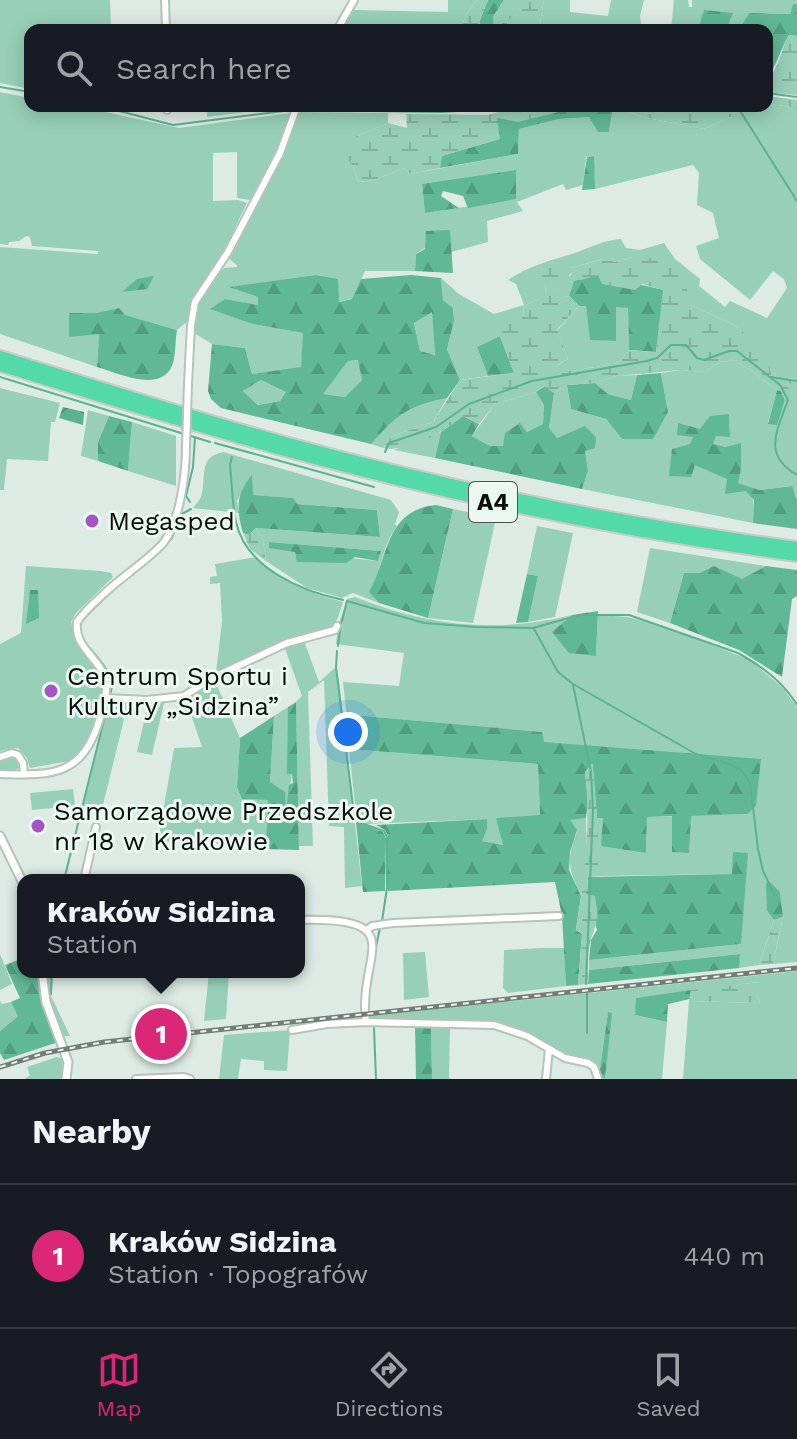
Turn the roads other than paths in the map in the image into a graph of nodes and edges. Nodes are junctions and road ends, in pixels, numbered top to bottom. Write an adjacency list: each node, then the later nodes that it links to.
1 (165, 0): 3 (street)
2 (354, 0): 4 (street)
3 (166, 24)
4 (340, 24)
5 (295, 112): 11 (street, bridge)
6 (0, 356): 8 (highway, A4)
7 (0, 366): 9 (highway, A4)
8 (797, 547)
9 (797, 556)
10 (337, 626): 11 (street)
11 (105, 698): 13 (street)
12 (0, 757): 13 (street)
13 (24, 773): 14 (street)
14 (0, 774)
15 (96, 827): 18 (street)
16 (0, 836): 17 (street)
17 (19, 874)
18 (85, 874)
19 (559, 916): 21 (street)
20 (305, 920): 21 (street)
21 (367, 930): 23 (street)
22 (43, 978): 26 (street)
23 (366, 1022): 24 (street); 25 (street)
24 (292, 1030)
25 (549, 1049): 29 (street); 30 (street)
26 (67, 1079)
27 (136, 1079): 28 (street)
28 (190, 1079)
29 (546, 1079)
30 (598, 1079)

